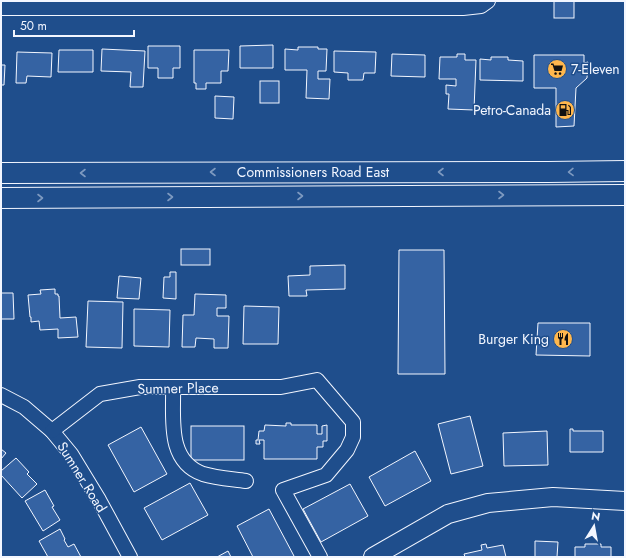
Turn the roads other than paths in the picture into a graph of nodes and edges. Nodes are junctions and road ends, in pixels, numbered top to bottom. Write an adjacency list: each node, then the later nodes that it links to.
1 (488, 1): 2 (street)
2 (1, 8)
3 (625, 158): 4 (main road)
4 (618, 171): 5 (main road, Commissioners Road East, one-way to 5)
5 (1, 173)
6 (594, 195): 7 (main road, Commissioners Road East); 8 (main road, Commissioners Road East, one-way to 6); 9 (main road)
7 (625, 195)
8 (1, 198)
9 (625, 209)
10 (173, 387): 12 (street, Sumner Place); 13 (street); 16 (street, Sumner Place)
11 (1, 395): 12 (street, Sumner Road)
12 (52, 431): 15 (street, Sumner Road)
13 (246, 481)
14 (625, 501): 17 (street)
15 (130, 557)
16 (320, 557)
17 (373, 557)

